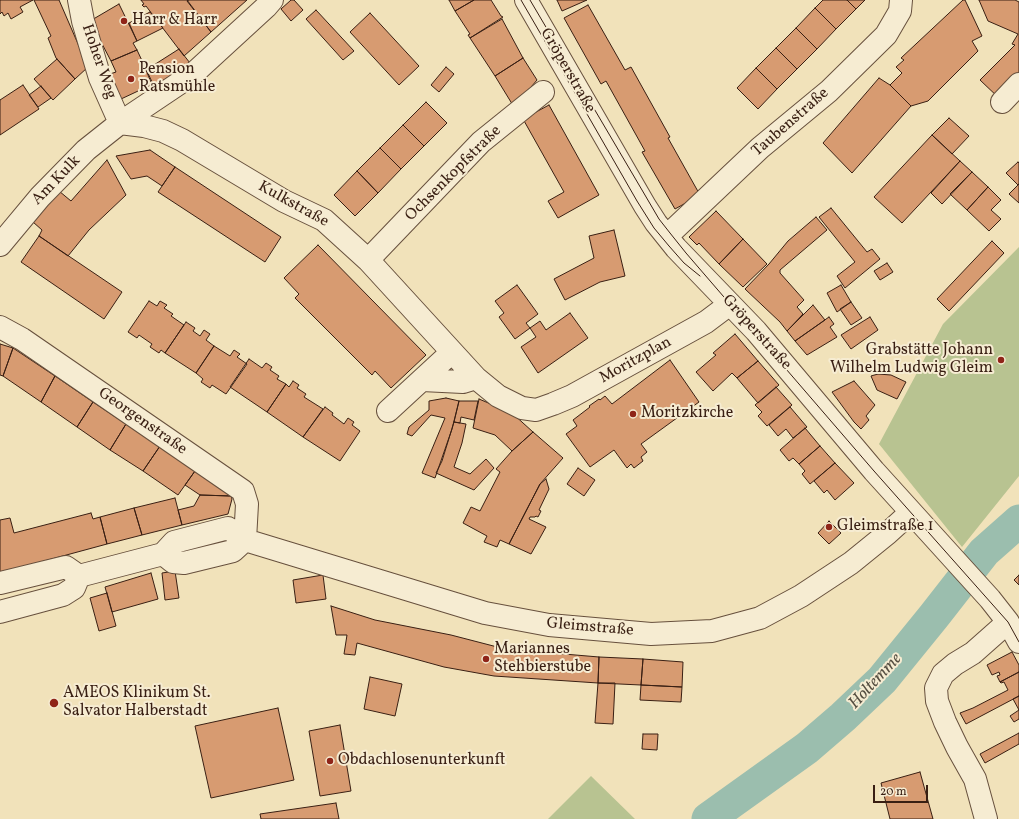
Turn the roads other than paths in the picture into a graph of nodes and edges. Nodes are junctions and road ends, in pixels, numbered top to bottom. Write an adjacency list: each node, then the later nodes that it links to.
1 (78, 0): 8 (street, Hoher Weg)
2 (272, 0): 8 (street, Am Kulk)
3 (526, 0): 9 (street, Gröperstraße)
4 (901, 0): 9 (street, Taubenstraße)
5 (1019, 84): 7 (street)
6 (544, 92): 11 (street, Ochsenkopfstraße)
7 (1002, 102)
8 (120, 123): 10 (street, Am Kulk); 11 (street, Kulkstraße)
9 (666, 236): 12 (street, Gröperstraße)
10 (0, 245)
11 (368, 260): 14 (street, Kulkstraße)
12 (730, 304): 17 (street, Moritzplan); 19 (street, Gröperstraße)
13 (0, 327): 20 (street, Georgenstraße)
14 (452, 352): 15 (street, Kulkstraße); 16 (street)
15 (476, 378): 16 (street); 17 (street, Kulkstraße)
16 (422, 380): 18 (street)
17 (536, 410)
18 (388, 412)
19 (911, 512): 20 (street, Gleimstraße); 24 (street, Gröperstraße)
20 (245, 540): 21 (street)
21 (79, 576): 22 (street); 23 (street)
22 (0, 583)
23 (0, 612)
24 (1008, 622): 25 (street, Gröperstraße); 26 (street)
25 (1019, 642)
26 (986, 819)

